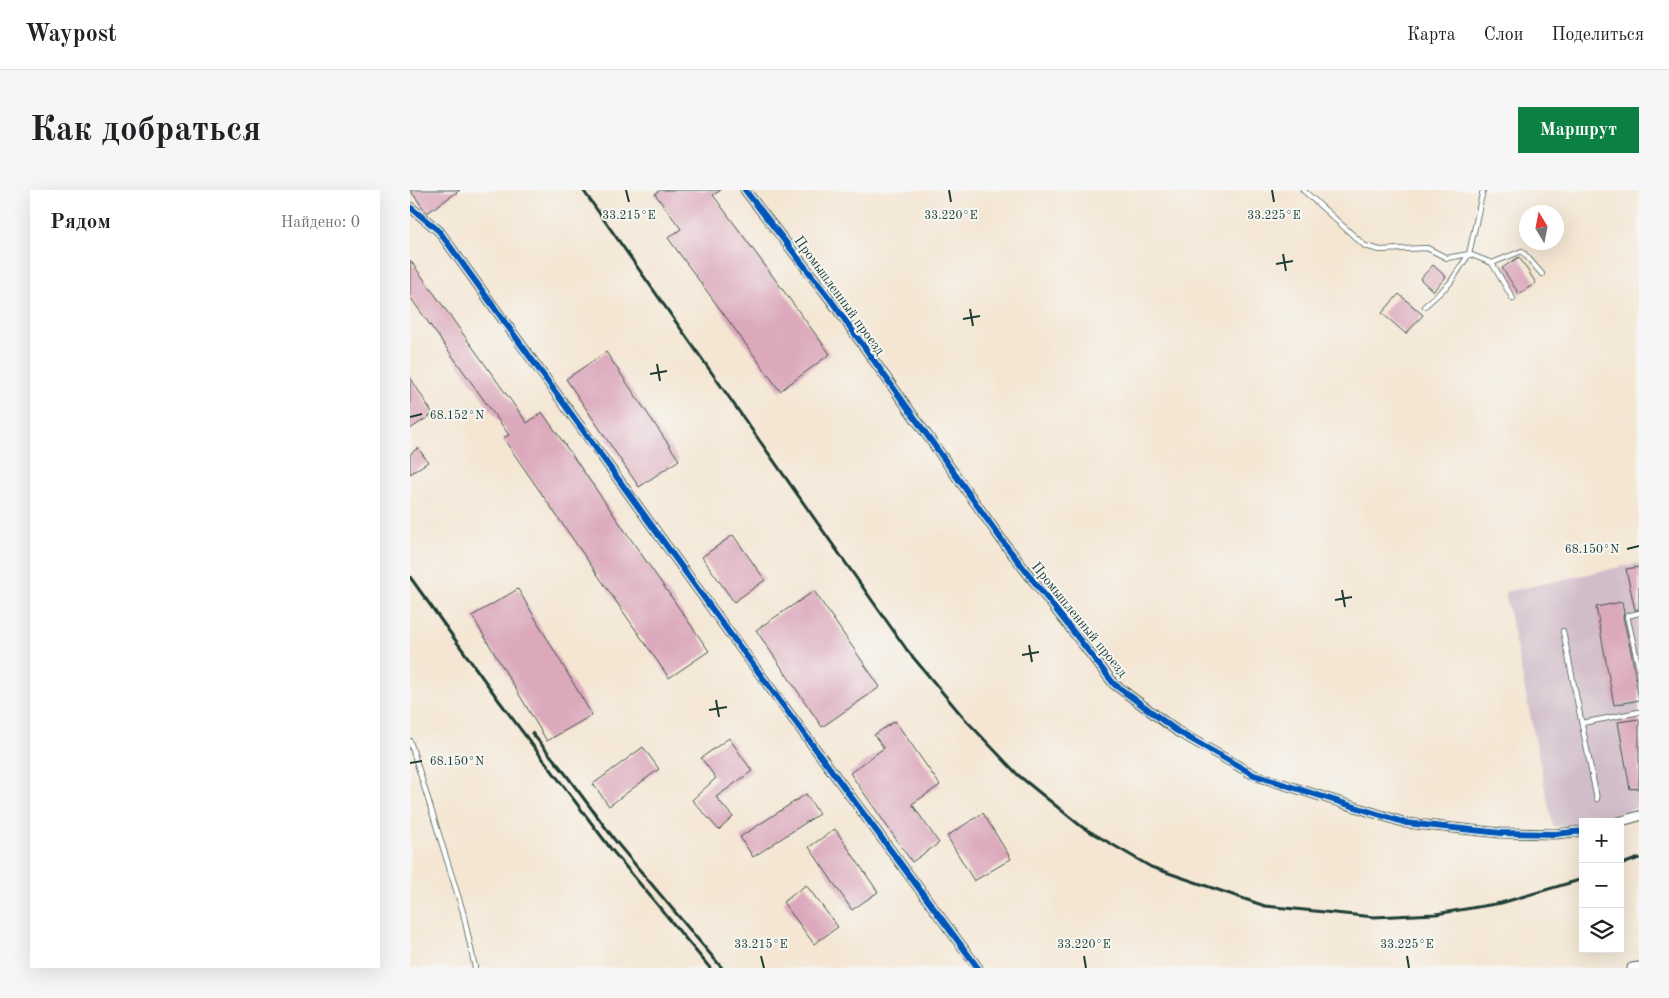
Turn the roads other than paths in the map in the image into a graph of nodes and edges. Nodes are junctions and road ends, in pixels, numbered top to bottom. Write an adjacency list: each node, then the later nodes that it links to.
1 (745, 190): 19 (street, Промышленный проезд)
2 (1303, 190): 5 (lane)
3 (1483, 190): 5 (lane)
4 (410, 207): 22 (street)
5 (1469, 254): 6 (lane); 9 (lane)
6 (1492, 263): 7 (lane); 8 (lane)
7 (1542, 274)
8 (1513, 299)
9 (1425, 306)
10 (1639, 613): 12 (lane)
11 (1563, 631): 14 (lane)
12 (1639, 668)
13 (1639, 712): 14 (lane)
14 (1582, 723): 16 (lane)
15 (410, 740): 21 (lane)
16 (1598, 799)
17 (1639, 816): 18 (street)
18 (1624, 820)
19 (1579, 831)
20 (1639, 967): 23 (street)
21 (475, 968)
22 (978, 968)
23 (1632, 968)

